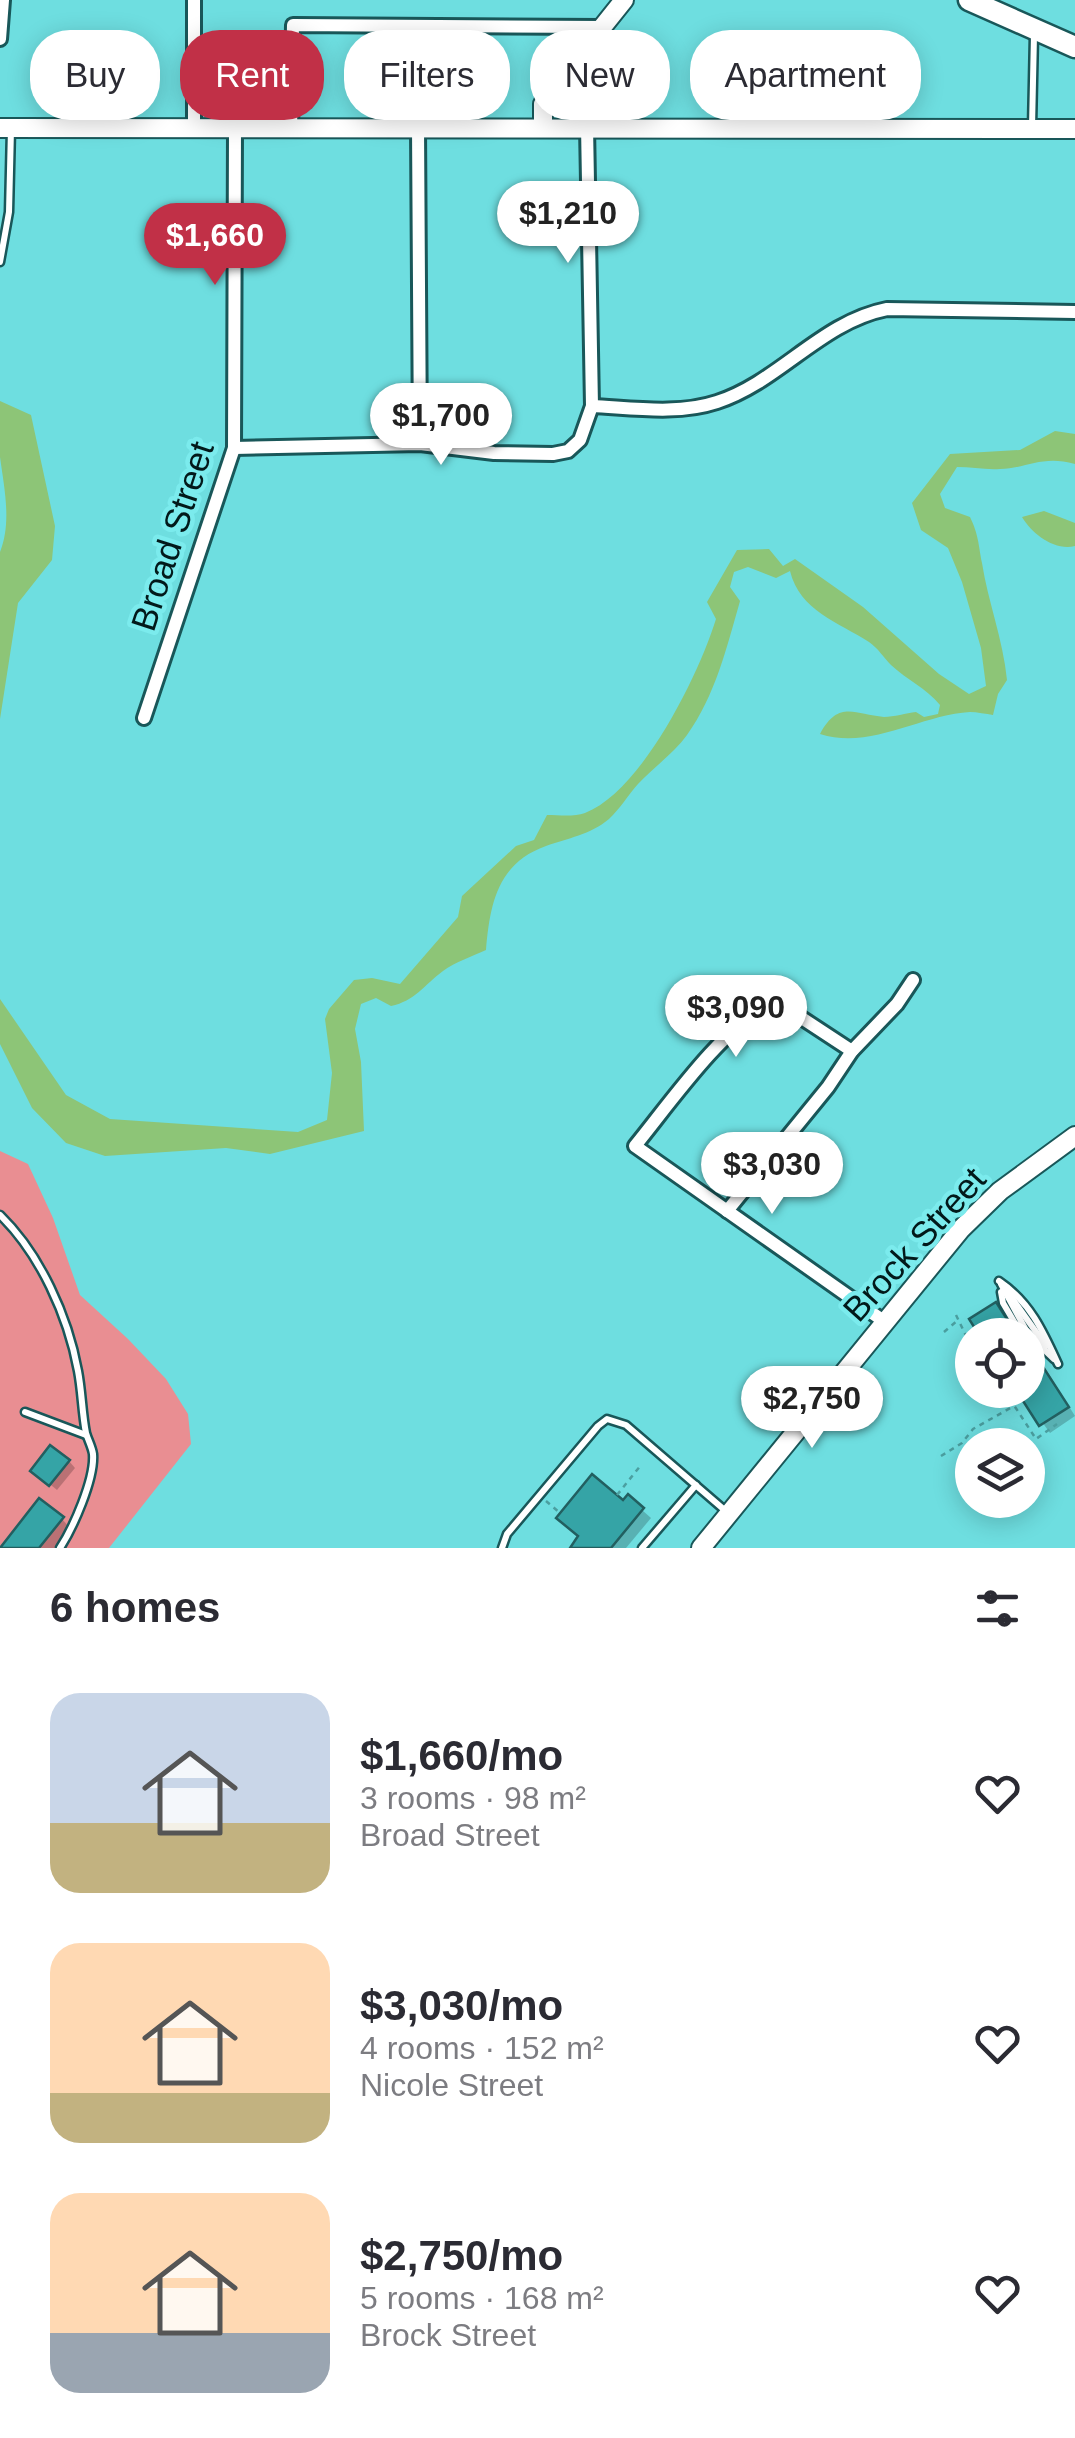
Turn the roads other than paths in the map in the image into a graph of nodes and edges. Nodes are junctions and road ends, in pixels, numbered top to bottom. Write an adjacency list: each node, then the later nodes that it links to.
1 (3, 0): 7 (street)
2 (194, 0): 14 (street)
3 (624, 0): 5 (street)
4 (969, 0): 6 (main road)
5 (600, 27): 10 (street); 15 (street)
6 (1034, 28): 8 (main road); 16 (lane)
7 (0, 39)
8 (1075, 47)
9 (3, 124): 14 (street); 18 (lane)
10 (543, 126): 11 (street); 12 (street)
11 (587, 126): 16 (street); 20 (street)
12 (418, 127): 15 (street); 21 (street)
13 (1075, 128): 16 (street)
14 (194, 129): 17 (street)
15 (291, 129): 17 (street)
16 (1032, 129)
17 (235, 130): 22 (street, Broad Street)
18 (0, 262)
19 (1075, 312): 20 (street)
20 (592, 406): 21 (street)
21 (420, 444): 22 (street)
22 (234, 448): 23 (street, Broad Street)
23 (144, 718)
24 (913, 980): 25 (street)
25 (852, 1052): 27 (street); 27 (street)
26 (1075, 1136): 31 (street, Brock Street)
27 (727, 1211): 31 (street)
28 (0, 1214): 35 (lane)
29 (1000, 1281): 30 (lane); 33 (lane); 33 (lane)
30 (1012, 1318)
31 (886, 1322): 37 (street, Brock Street)
32 (1045, 1354): 33 (lane)
33 (1058, 1364)
34 (25, 1412): 35 (lane)
35 (86, 1435): 38 (lane)
36 (696, 1485): 37 (lane); 39 (lane); 40 (lane)
37 (729, 1514): 41 (street, Brock Street)
38 (60, 1548)
39 (502, 1548)
40 (642, 1548)
41 (701, 1548)

